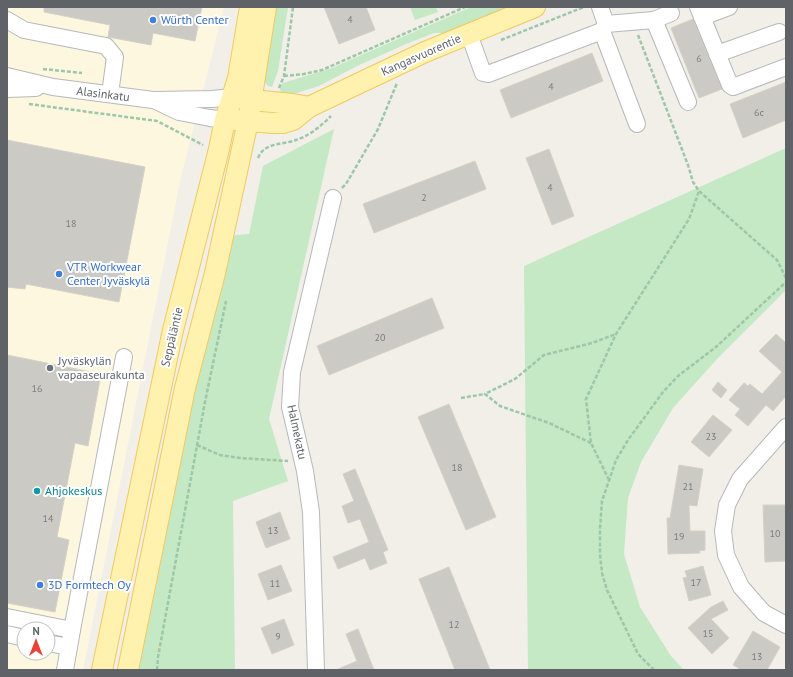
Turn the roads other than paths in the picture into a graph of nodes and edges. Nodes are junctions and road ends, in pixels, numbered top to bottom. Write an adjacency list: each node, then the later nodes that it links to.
1 (250, 7): 19 (main road, Seppäläntie)
2 (266, 7): 19 (main road, Seppäläntie)
3 (534, 7): 12 (main road, Kangasvuorentie)
4 (600, 7): 10 (street)
5 (729, 7): 6 (street)
6 (700, 12): 13 (street)
7 (670, 13): 9 (street)
8 (7, 20): 18 (street)
9 (654, 20): 10 (street); 21 (street)
10 (604, 27): 12 (street); 25 (street)
11 (779, 32): 13 (street)
12 (472, 42): 22 (main road, Kangasvuorentie)
13 (717, 54): 14 (street)
14 (786, 67)
15 (7, 76): 16 (street, Alasinkatu)
16 (53, 87): 17 (street, Alasinkatu); 18 (street, Alasinkatu)
17 (7, 89)
18 (110, 94): 20 (street, Alasinkatu)
19 (242, 99): 20 (street, Alasinkatu); 22 (main road); 23 (main road, Seppäläntie); 24 (main road, Seppäläntie)
20 (153, 100): 23 (street, Alasinkatu)
21 (688, 102)
22 (310, 107): 24 (main road, Kangasvuorentie)
23 (226, 120): 24 (main road, Kangasvuorentie); 35 (main road, Seppäläntie)
24 (248, 121): 36 (main road, Seppäläntie)
25 (637, 124)
26 (332, 198): 37 (street, Halmekatu)
27 (124, 357): 31 (street)
28 (786, 427): 30 (street)
29 (7, 617): 31 (street)
30 (786, 625)
31 (72, 630): 33 (street)
32 (56, 645): 33 (street)
33 (69, 647): 34 (street)
34 (65, 670)
35 (102, 670)
36 (128, 670)
37 (316, 670)

